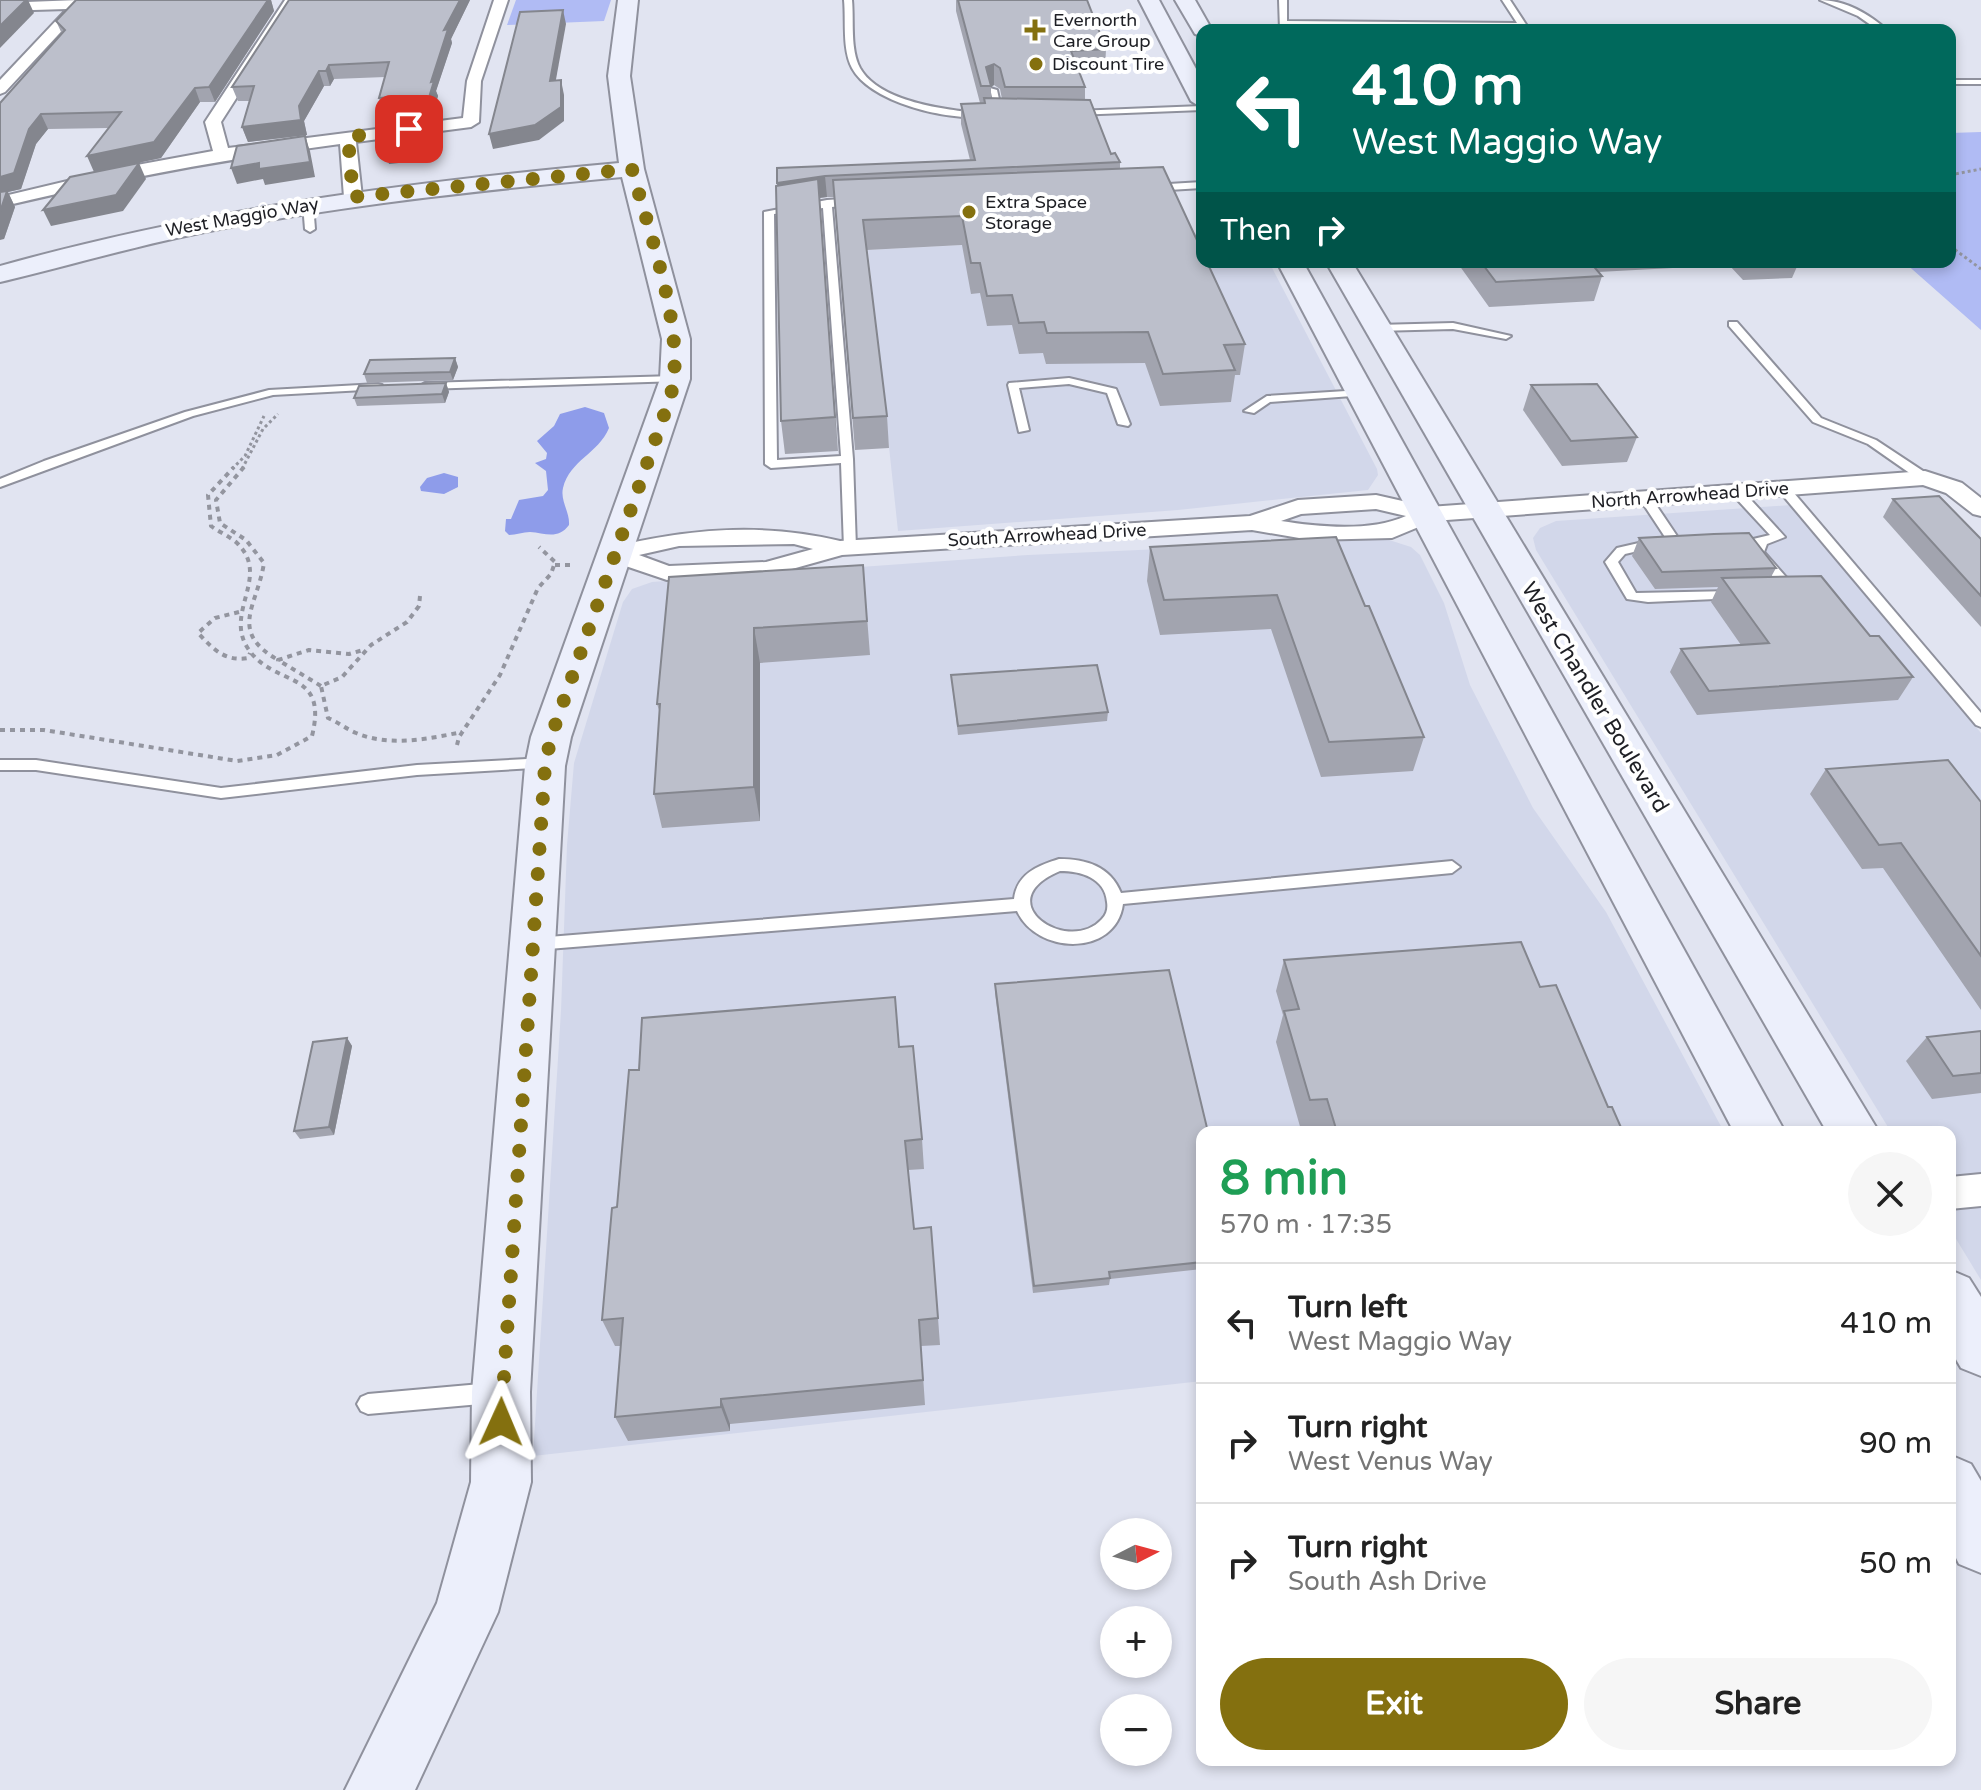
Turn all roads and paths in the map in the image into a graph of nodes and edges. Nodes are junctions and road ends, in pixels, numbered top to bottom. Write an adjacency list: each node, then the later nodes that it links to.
1 (194, 0): 11 (street)
2 (292, 0): 25 (street)
3 (501, 0): 24 (street)
4 (628, 0): 26 (street)
5 (848, 0): 20 (lane)
6 (1149, 0): 21 (street)
7 (1185, 0): 13 (street)
8 (1283, 0): 14 (lane)
9 (1506, 0): 15 (lane)
10 (1824, 0): 16 (lane)
11 (79, 4): 12 (street); 19 (street)
12 (0, 7)
13 (1199, 24)
14 (1284, 24)
15 (1521, 24)
16 (1875, 24)
17 (1956, 81): 18 (lane)
18 (1981, 82)
19 (0, 89)
20 (993, 90)
21 (1196, 90)
22 (1196, 108): 23 (lane)
23 (1063, 114)
24 (348, 137): 25 (street); 31 (street)
25 (222, 154): 33 (street)
26 (632, 169): 31 (street, West Maggio Way); 43 (street)
27 (1981, 169): 28 (path)
28 (1956, 174)
29 (1196, 185): 30 (lane)
30 (1140, 188)
31 (353, 197): 39 (street, West Maggio Way)
32 (874, 200): 34 (lane)
33 (0, 202)
34 (827, 203): 52 (lane); 52 (lane)
35 (1956, 250): 38 (path)
36 (1293, 268): 48 (street, West Chandler Boulevard)
37 (1342, 268): 41 (street, West Chandler Boulevard)
38 (1981, 269)
39 (0, 274)
40 (1733, 324): 53 (lane)
41 (1377, 328): 42 (lane); 59 (street, West Chandler Boulevard)
42 (1506, 336)
43 (675, 379): 45 (lane); 64 (street)
44 (394, 387): 46 (lane)
45 (409, 387)
46 (302, 390): 47 (lane); 72 (path)
47 (284, 391): 54 (lane); 69 (path)
48 (1362, 393): 49 (lane); 59 (street, West Chandler Boulevard)
49 (1250, 411)
50 (1124, 424): 51 (lane)
51 (1023, 430)
52 (847, 459): 63 (lane)
53 (1925, 478): 55 (street, North Arrowhead Drive); 58 (street)
54 (0, 483)
55 (1784, 489): 56 (street, North Arrowhead Drive); 74 (lane)
56 (1737, 492): 57 (street, North Arrowhead Drive); 61 (lane)
57 (1646, 499): 59 (street, North Arrowhead Drive); 67 (lane)
58 (1981, 509)
59 (1457, 513): 63 (street, South Arrowhead Drive); 84 (street, West Chandler Boulevard); 85 (street, West Chandler Boulevard)
60 (1733, 543): 61 (lane)
61 (1761, 543): 66 (lane)
62 (539, 547): 65 (path)
63 (846, 548): 64 (street, South Arrowhead Drive); 64 (street, South Arrowhead Drive)
64 (595, 560): 65 (path); 78 (street)
65 (555, 565): 76 (path)
66 (1767, 593)
67 (1752, 594)
68 (420, 596): 70 (path)
69 (239, 612): 71 (path); 71 (path)
70 (364, 650): 72 (path); 73 (path)
71 (250, 653): 75 (path)
72 (278, 660): 73 (path)
73 (321, 686): 76 (path)
74 (1981, 722)
75 (0, 730)
76 (462, 732): 77 (path)
77 (458, 751)
78 (546, 763): 79 (lane); 83 (street)
79 (0, 765)
80 (1452, 867): 81 (lane)
81 (1117, 899): 82 (lane); 82 (lane)
82 (1021, 905): 83 (lane)
83 (532, 944): 90 (street)
84 (1757, 1126)
85 (1850, 1126)
86 (1981, 1190): 87 (street)
87 (1956, 1192)
88 (1956, 1306): 89 (street)
89 (1981, 1349)
90 (501, 1392): 91 (lane); 94 (street)
91 (368, 1404)
92 (1956, 1496): 93 (street)
93 (1981, 1542)
94 (379, 1790)

